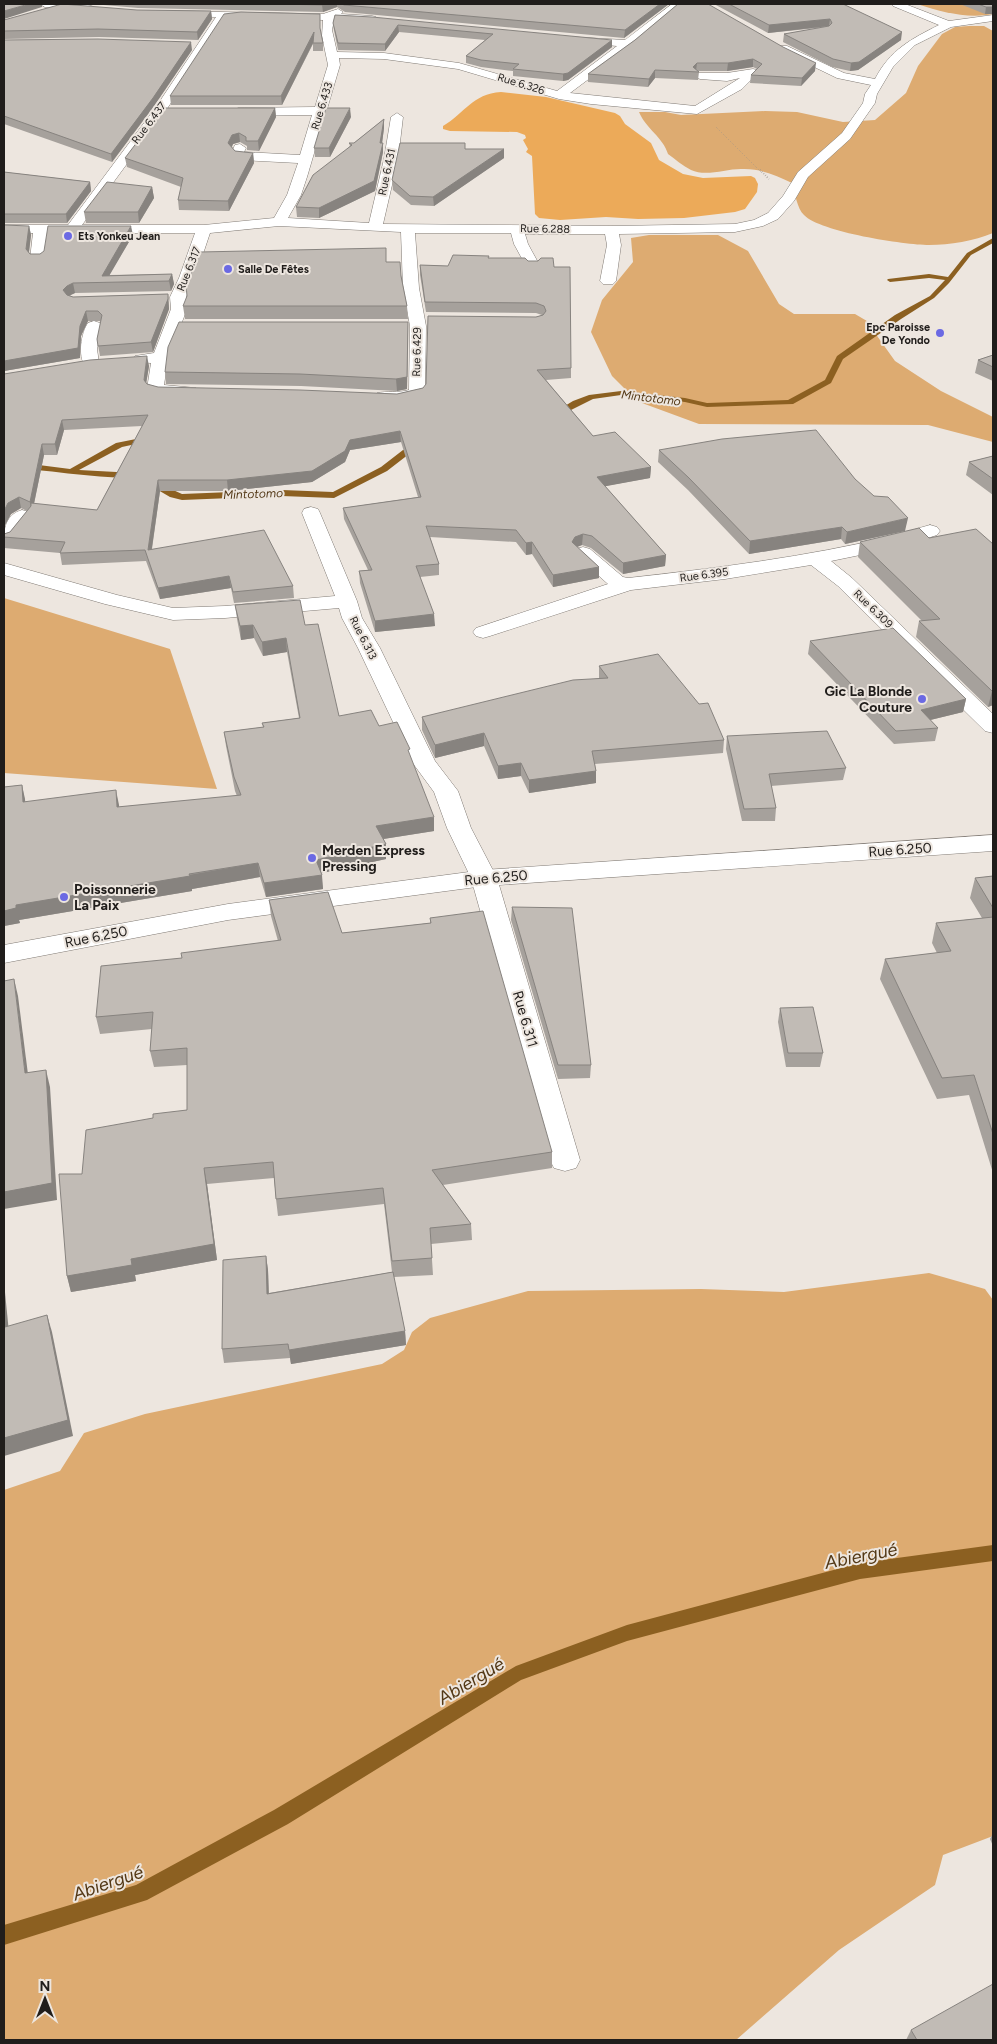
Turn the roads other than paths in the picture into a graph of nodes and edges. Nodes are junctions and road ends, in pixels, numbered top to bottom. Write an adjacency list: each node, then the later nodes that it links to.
1 (350, 4): 7 (street)
2 (678, 4): 14 (street, Rue 6.326)
3 (897, 4): 11 (street)
4 (53, 6): 5 (street)
5 (100, 9)
6 (165, 13): 7 (street)
7 (326, 18): 9 (street); 17 (street, Rue 6.433); 22 (street, Rue 6.437)
8 (993, 18): 10 (street, Rue 6.288)
9 (381, 20)
10 (977, 20): 11 (street, Rue 6.288); 12 (street)
11 (948, 24): 20 (street, Rue 6.288)
12 (993, 27)
13 (565, 39): 14 (street)
14 (629, 44): 18 (street, Rue 6.326)
15 (777, 44): 20 (street)
16 (594, 54): 18 (street)
17 (334, 55): 21 (street, Rue 6.326); 25 (street, Rue 6.433)
18 (612, 57): 21 (street, Rue 6.326)
19 (700, 75): 21 (street)
20 (879, 84): 32 (street, Rue 6.288)
21 (559, 95)
22 (159, 111): 23 (street); 35 (street, Rue 6.437)
23 (179, 111)
24 (228, 112): 25 (street)
25 (319, 112): 28 (street, Rue 6.433)
26 (397, 117): 30 (street, Rue 6.431)
27 (240, 148): 28 (street)
28 (306, 159): 29 (street, Rue 6.433)
29 (279, 222): 30 (street, Rue 6.288); 36 (street, Rue 6.288)
30 (375, 228): 31 (street, Rue 6.288)
31 (408, 228): 37 (street, Rue 6.288); 46 (street, Rue 6.429)
32 (734, 228): 38 (street, Rue 6.288); 39 (street)
33 (4, 229): 34 (street, Rue 6.288)
34 (41, 229): 35 (street, Rue 6.288); 40 (street)
35 (72, 229): 36 (street, Rue 6.288)
36 (204, 229): 43 (street, Rue 6.317)
37 (517, 229): 38 (street, Rue 6.288); 41 (street)
38 (611, 230): 42 (street)
39 (756, 240)
40 (37, 259)
41 (534, 266)
42 (608, 281)
43 (178, 297): 44 (street); 48 (street, Rue 6.317)
44 (159, 298)
45 (437, 320): 46 (street)
46 (417, 323): 50 (street); 55 (street, Rue 6.429)
47 (94, 326): 53 (street)
48 (171, 326): 49 (street); 51 (street, Rue 6.317)
49 (191, 326)
50 (398, 326)
51 (160, 358): 52 (street); 54 (street)
52 (124, 361)
53 (91, 364)
54 (203, 393)
55 (369, 396)
56 (311, 513): 64 (street)
57 (22, 516): 59 (street)
58 (930, 531): 61 (street, Rue 6.395)
59 (4, 538)
60 (583, 553): 63 (street)
61 (816, 558): 63 (street, Rue 6.395); 66 (street, Rue 6.309)
62 (4, 569): 64 (street, Rue 6.313)
63 (628, 584): 65 (street, Rue 6.395)
64 (347, 601): 68 (street, Rue 6.313)
65 (483, 632)
66 (993, 726)
67 (993, 843): 68 (street, Rue 6.250)
68 (484, 878): 69 (street, Rue 6.250); 70 (street, Rue 6.311)
69 (4, 954)
70 (565, 1160)

